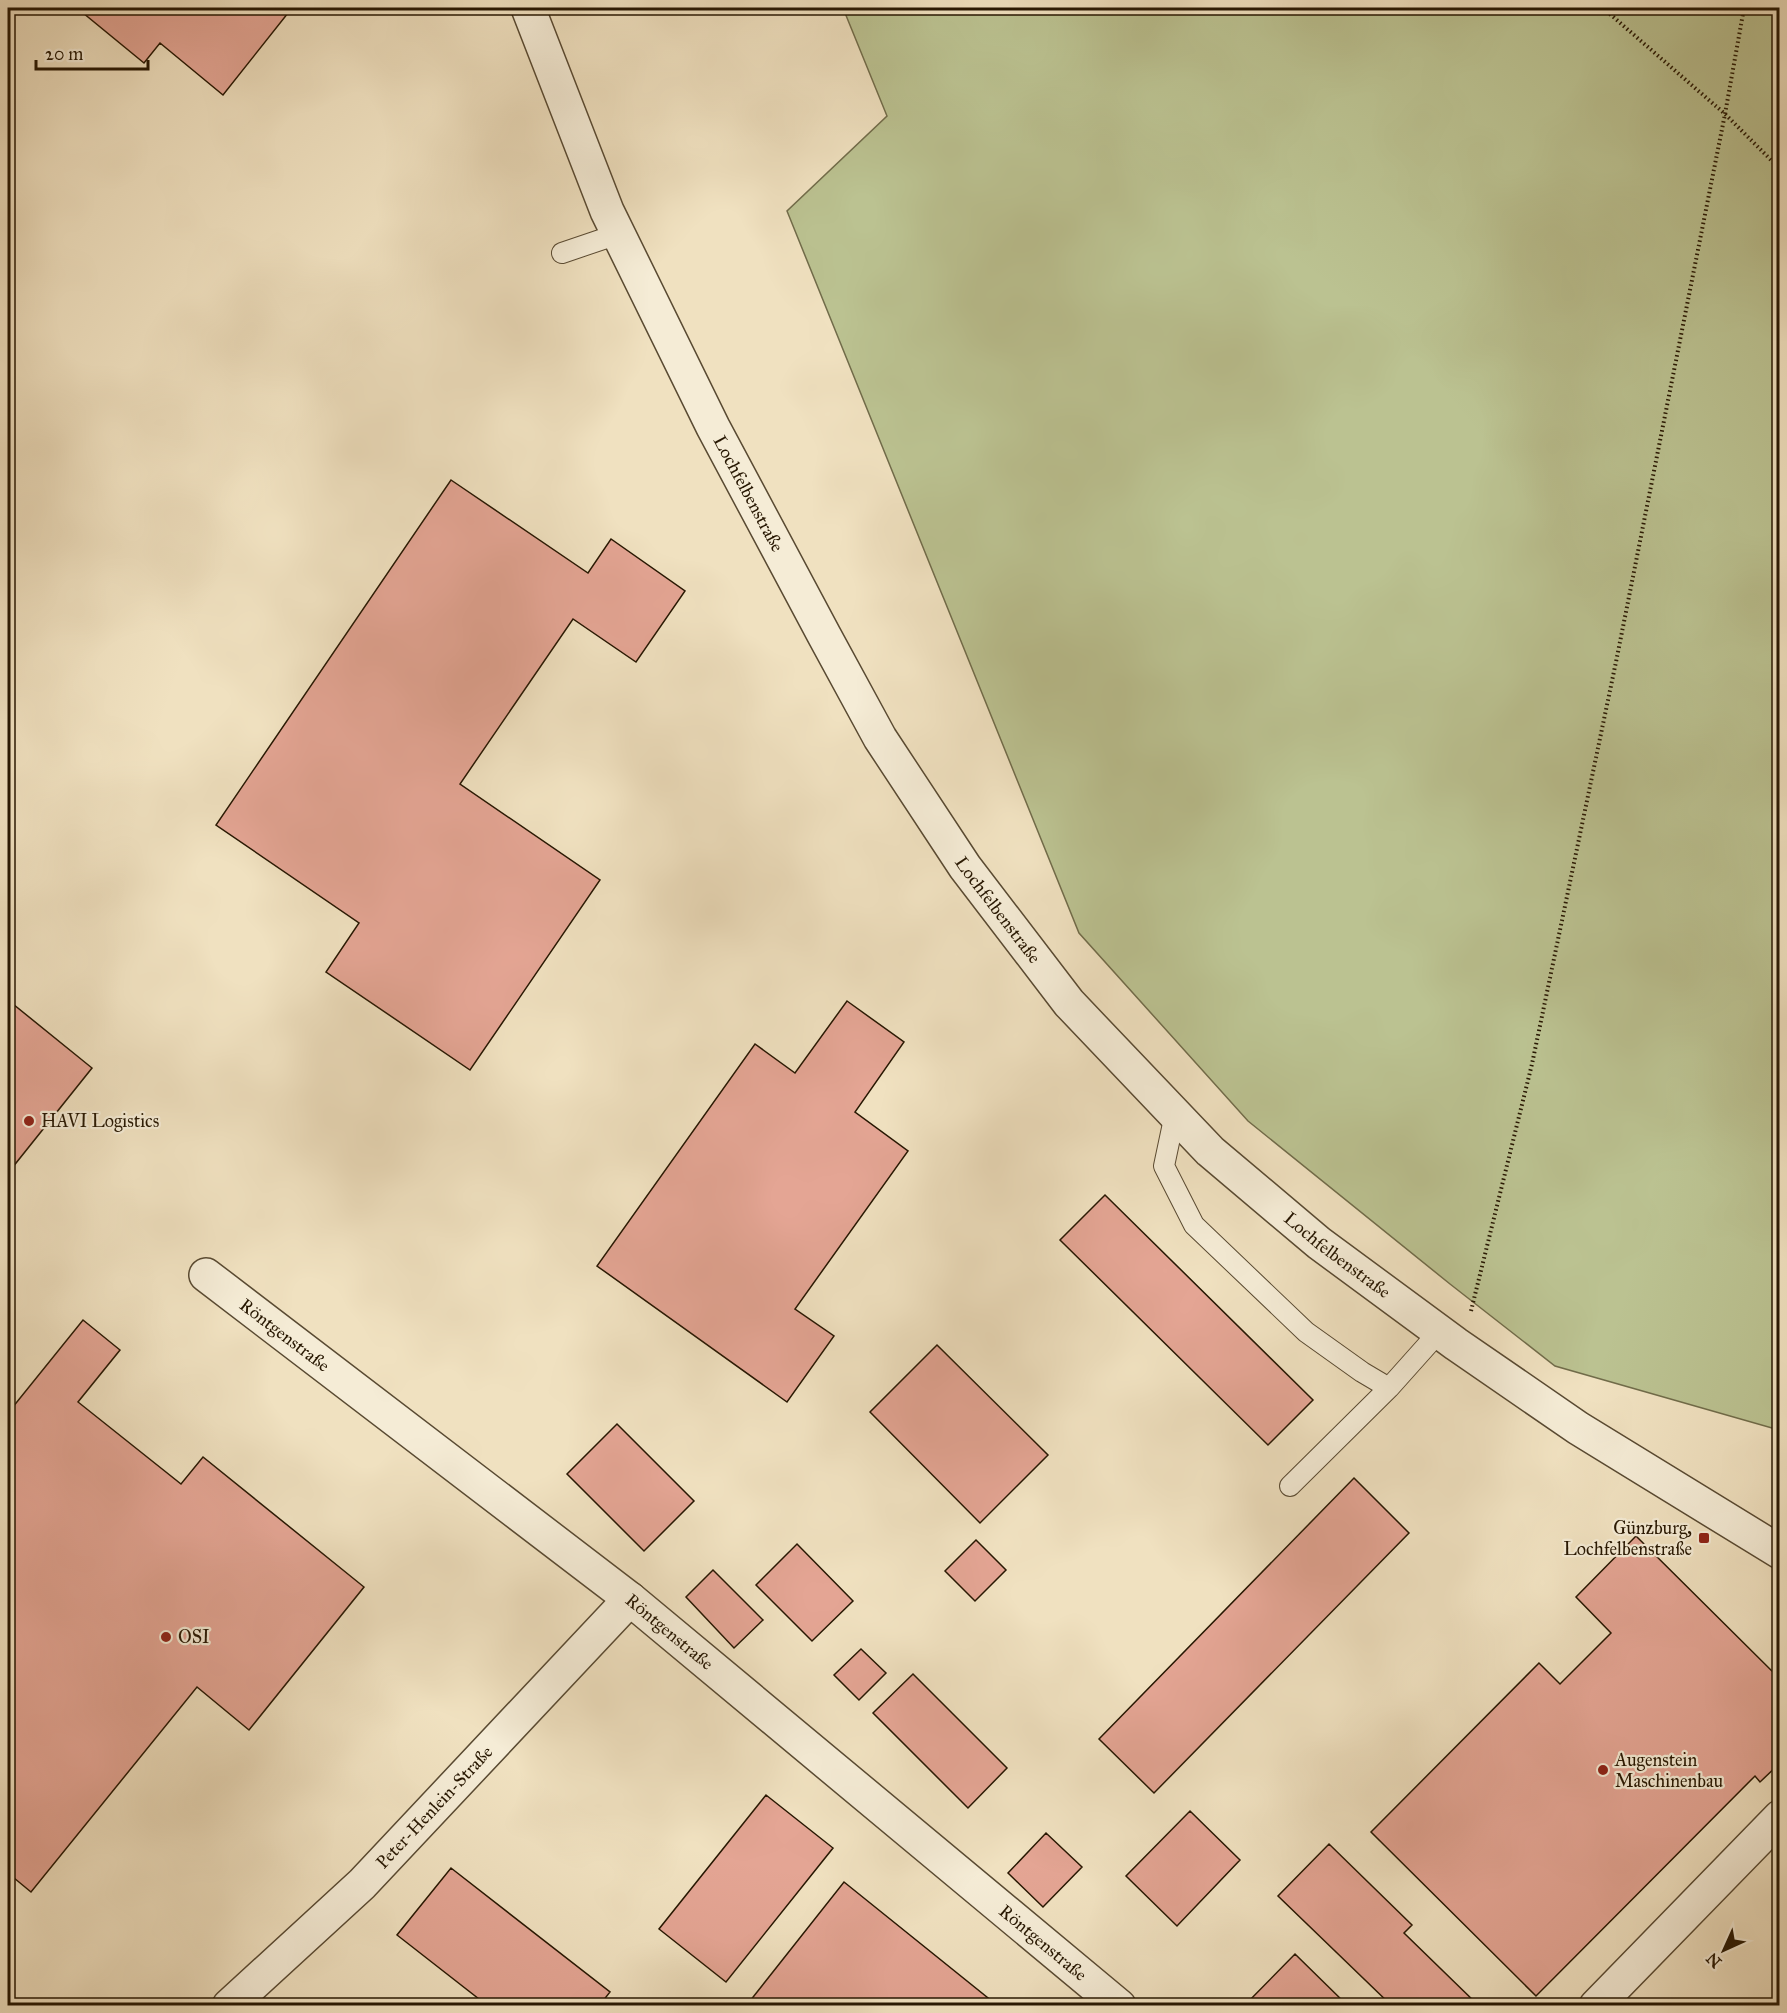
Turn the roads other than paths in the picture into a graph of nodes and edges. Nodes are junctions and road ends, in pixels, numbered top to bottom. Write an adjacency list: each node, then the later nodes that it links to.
1 (528, 8): 2 (street, Lochfelbenstraße)
2 (618, 234): 3 (lane); 4 (street, Lochfelbenstraße)
3 (562, 253)
4 (1175, 1114): 6 (street, Lochfelbenstraße); 7 (lane)
5 (206, 1275): 10 (street, Röntgenstraße)
6 (1447, 1338): 7 (lane); 9 (street, Lochfelbenstraße)
7 (1389, 1388): 8 (lane)
8 (1290, 1486)
9 (1779, 1552)
10 (630, 1599): 12 (street, Peter-Henlein-Straße); 13 (street, Röntgenstraße)
11 (1779, 1817): 14 (street)
12 (229, 2006)
13 (1119, 2006)
14 (1596, 2006)

